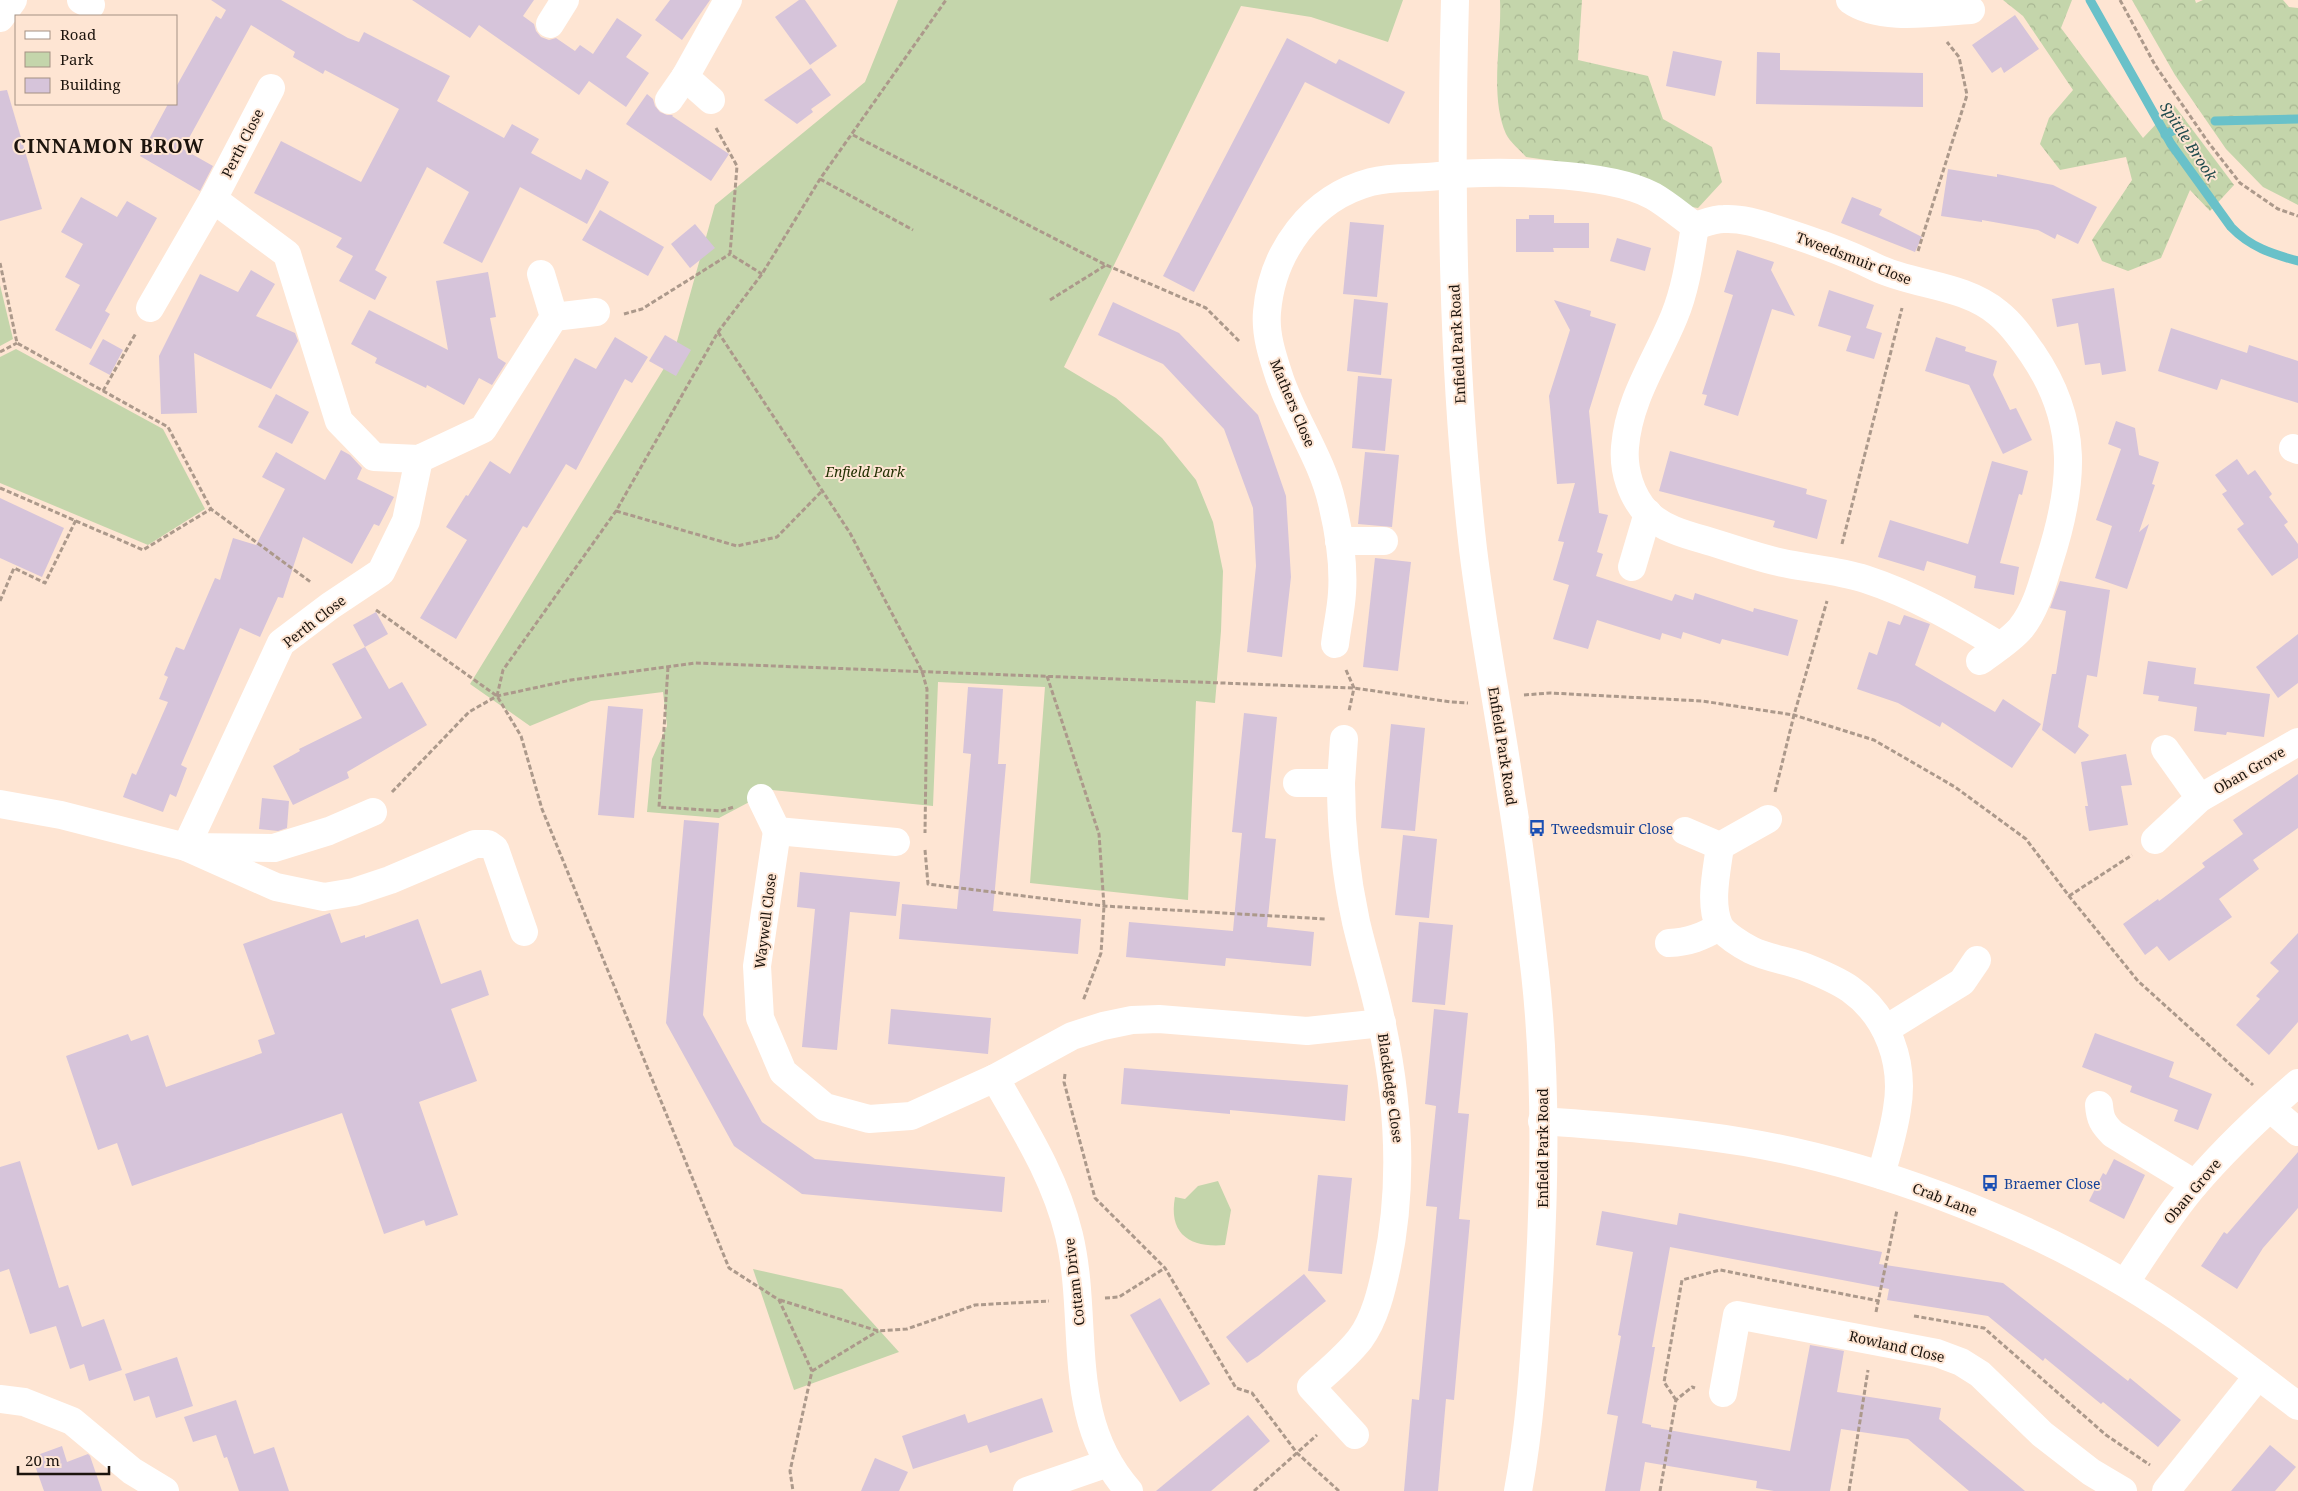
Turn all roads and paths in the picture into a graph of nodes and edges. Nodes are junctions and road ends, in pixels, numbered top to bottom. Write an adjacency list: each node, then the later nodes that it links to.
1 (13, 0): 10 (street)
2 (565, 0): 11 (street)
3 (728, 0): 12 (street)
4 (946, 0): 16 (path)
5 (1455, 0): 17 (street, Enfield Park Road)
6 (1850, 0): 9 (street)
7 (2120, 0): 20 (path)
8 (1972, 10): 9 (street)
9 (1925, 12): 28 (path)
10 (0, 18)
11 (550, 24)
12 (686, 77): 14 (street); 15 (street)
13 (271, 88): 19 (street, Perth Close)
14 (669, 100)
15 (711, 100): 23 (path)
16 (853, 135): 18 (path); 25 (path)
17 (1452, 175): 21 (street); 45 (street, Mathers Close); 92 (street, Enfield Park Road)
18 (820, 179): 22 (path); 27 (path)
19 (213, 199): 30 (street, Perth Close); 38 (street)
20 (2298, 216)
21 (1695, 226): 28 (street, Tweedsmuir Close); 43 (street, Tweedsmuir Close)
22 (913, 230)
23 (730, 254): 27 (path); 31 (path)
24 (0, 263): 35 (path)
25 (1106, 265): 29 (path); 34 (path)
26 (541, 274): 32 (street)
27 (762, 274): 33 (path)
28 (1909, 280): 48 (path); 48 (street, Tweedsmuir Close)
29 (1050, 300)
30 (150, 308): 37 (path)
31 (596, 312): 32 (street)
32 (554, 317): 38 (street)
33 (718, 332): 40 (path); 42 (path)
34 (1240, 342)
35 (16, 343): 36 (path); 37 (path)
36 (0, 352)
37 (103, 391): 41 (path)
38 (419, 459): 50 (street, Perth Close)
39 (0, 488): 44 (path)
40 (821, 492): 42 (path); 53 (path)
41 (211, 508): 44 (path); 50 (path)
42 (616, 511): 57 (path)
43 (1648, 513): 47 (street); 48 (street, Tweedsmuir Close)
44 (76, 520): 49 (path)
45 (1339, 541): 46 (street); 51 (street, Mathers Close)
46 (1384, 541)
47 (1632, 567)
48 (1835, 571): 59 (path)
49 (0, 601)
50 (337, 601): 57 (path); 77 (street, Perth Close)
51 (1335, 644): 55 (path)
52 (668, 667): 53 (path); 57 (path); 65 (path)
53 (922, 671): 54 (path); 72 (path)
54 (1047, 676): 55 (path); 79 (path)
55 (1354, 688): 58 (path); 60 (path)
56 (1524, 695): 59 (path)
57 (497, 696): 68 (path); 98 (path)
58 (1469, 703)
59 (1794, 715): 69 (path); 78 (path)
60 (1344, 739): 64 (street, Blackledge Close)
61 (2298, 742): 66 (street, Oban Grove)
62 (2165, 750): 66 (street, Oban Grove)
63 (1297, 783): 64 (street)
64 (1341, 783): 80 (street, Blackledge Close)
65 (761, 798): 70 (street)
66 (2200, 798): 73 (street, Oban Grove)
67 (0, 804): 77 (street)
68 (373, 812): 77 (street)
69 (1768, 820): 76 (street)
70 (777, 831): 74 (street); 88 (street, Waywell Close)
71 (1686, 831): 76 (street)
72 (925, 835)
73 (2155, 840): 78 (path)
74 (896, 842)
75 (925, 845): 79 (path)
76 (1720, 846): 81 (street)
77 (186, 847): 82 (street)
78 (2070, 896): 91 (path)
79 (1104, 906): 80 (path); 87 (path)
80 (1356, 920): 85 (street, Blackledge Close)
81 (1719, 927): 83 (street); 86 (street)
82 (524, 932)
83 (1669, 943)
84 (1977, 960): 86 (street)
85 (1382, 1023): 87 (street, Blackledge Close); 106 (street, Blackledge Close)
86 (1886, 1028): 94 (street)
87 (1072, 1036): 88 (street, Blackledge Close); 96 (path)
88 (996, 1078): 99 (street, Cottam Drive)
89 (2298, 1083): 91 (street, Oban Grove)
90 (2099, 1105): 95 (street)
91 (2272, 1106): 93 (street); 95 (street, Oban Grove)
92 (1542, 1122): 94 (street, Crab Lane); 115 (street, Enfield Park Road)
93 (2298, 1132)
94 (1881, 1175): 97 (street, Crab Lane)
95 (2195, 1184): 97 (street, Oban Grove)
96 (1164, 1268): 99 (path); 107 (path)
97 (2125, 1283): 102 (street, Crab Lane)
98 (779, 1300): 100 (path); 101 (path)
99 (1078, 1301): 100 (path); 108 (street, Cottam Drive)
100 (878, 1330): 101 (path)
101 (812, 1371): 110 (path)
102 (2258, 1376): 105 (street, Crab Lane); 118 (street)
103 (1723, 1393): 116 (path); 117 (street, Rowland Close)
104 (0, 1399): 109 (street)
105 (2298, 1406)
106 (1346, 1426): 107 (path)
107 (1297, 1453): 113 (path); 114 (path)
108 (1108, 1464): 111 (street); 112 (street, Cottam Drive)
109 (165, 1491)
110 (793, 1491)
111 (1028, 1491)
112 (1129, 1491)
113 (1254, 1491)
114 (1339, 1491)
115 (1518, 1491)
116 (1660, 1491)
117 (2123, 1491)
118 (2166, 1491)

